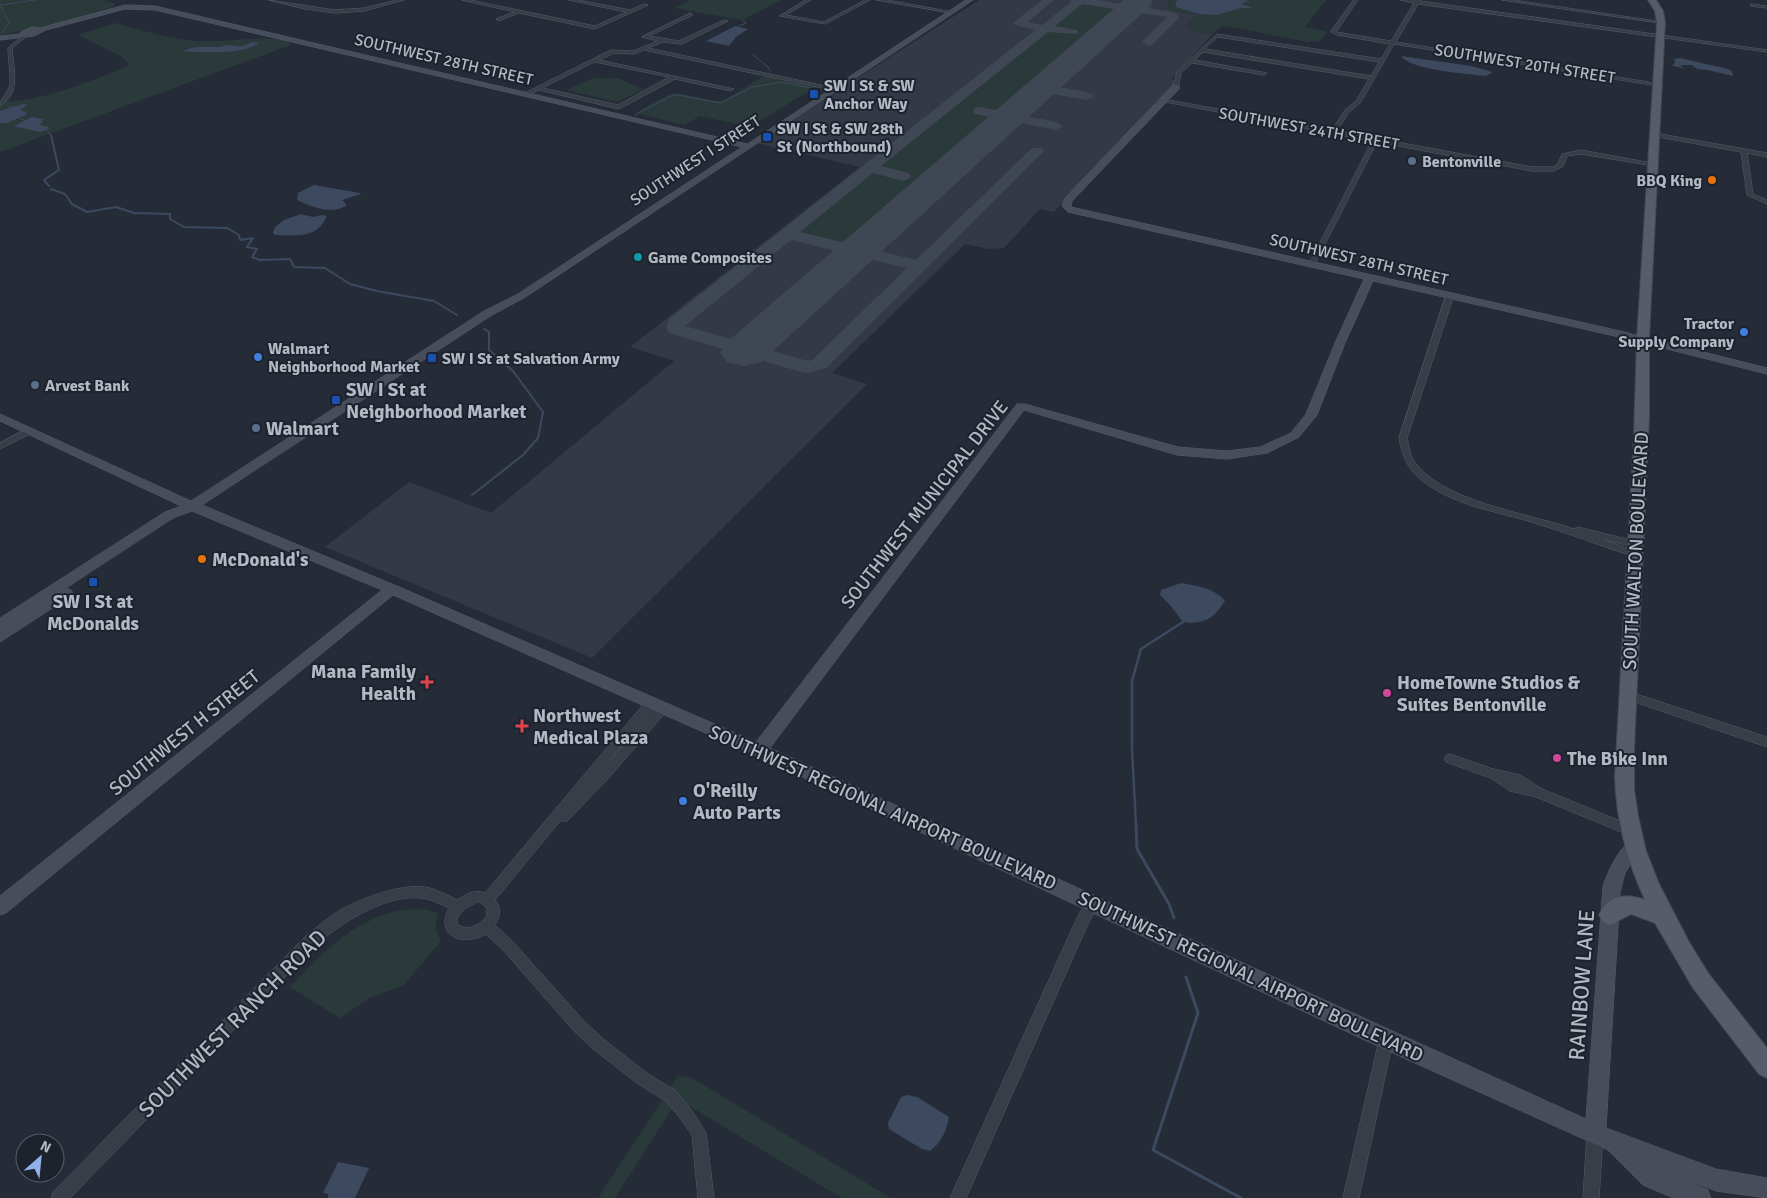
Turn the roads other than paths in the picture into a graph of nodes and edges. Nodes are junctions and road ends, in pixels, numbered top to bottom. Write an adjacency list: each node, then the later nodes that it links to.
1 (271, 0): 2 (street)
2 (402, 0)
3 (464, 0): 21 (street)
4 (571, 0): 22 (street)
5 (809, 0): 6 (street)
6 (868, 0)
7 (879, 0): 23 (street)
8 (962, 0): 23 (street, SOUTHWEST I STREET)
9 (970, 0): 23 (street, SOUTHWEST I STREET)
10 (1356, 0): 36 (street, SOUTHWEST 20TH STREET)
11 (1402, 0): 15 (street)
12 (1504, 0): 28 (street)
13 (1652, 0): 28 (main road, SOUTH WALTON BOULEVARD)
14 (145, 1): 16 (street); 20 (street, SOUTHWEST 28TH STREET)
15 (1417, 1): 32 (street); 36 (street)
16 (134, 3): 20 (street, SOUTHWEST 28TH STREET); 25 (street); 25 (street)
17 (646, 5): 22 (street)
18 (1753, 5): 19 (street)
19 (1767, 7)
20 (155, 8): 51 (street, SOUTHWEST 28TH STREET)
21 (519, 11): 22 (street); 26 (street)
22 (631, 12)
23 (948, 12): 49 (street, SOUTHWEST I STREET); 57 (street, SOUTHWEST I STREET)
24 (691, 14): 34 (street)
25 (90, 16): 29 (street)
26 (498, 20)
27 (726, 21): 34 (street)
28 (1661, 22): 32 (main road, SOUTH WALTON BOULEVARD)
29 (42, 30): 30 (street); 31 (street)
30 (24, 33): 31 (street); 33 (street); 35 (street)
31 (34, 34): 35 (street)
32 (1660, 36): 39 (street); 46 (main road, SOUTH WALTON BOULEVARD)
33 (0, 37)
34 (661, 41): 37 (street)
35 (16, 42): 53 (street)
36 (1392, 42): 42 (street); 46 (street, SOUTHWEST 20TH STREET)
37 (644, 49): 40 (street); 49 (street)
38 (1201, 50): 41 (street); 42 (street); 45 (street)
39 (1767, 51)
40 (594, 60): 44 (street); 48 (street)
41 (1192, 61): 43 (street); 47 (street)
42 (1382, 61): 45 (street)
43 (1264, 73)
44 (674, 77): 48 (street); 50 (street)
45 (1372, 78): 54 (street)
46 (1658, 84): 55 (main road, SOUTH WALTON BOULEVARD)
47 (1176, 87): 52 (street)
48 (538, 88): 51 (street)
49 (827, 88): 57 (street, SOUTHWEST I STREET)
50 (731, 90)
51 (526, 94): 57 (street, SOUTHWEST 28TH STREET)
52 (1162, 101): 54 (street, SOUTHWEST 24TH STREET); 62 (street, SOUTHWEST 28TH STREET)
53 (0, 104)
54 (1334, 132): 56 (street, SOUTHWEST 24TH STREET)
55 (1656, 135): 58 (street); 60 (main road, SOUTH WALTON BOULEVARD)
56 (1375, 140): 60 (street, SOUTHWEST 24TH STREET); 62 (street)
57 (744, 145): 70 (street, SOUTHWEST I STREET)
58 (1744, 151): 59 (street); 61 (street)
59 (1767, 155)
60 (1654, 164): 65 (main road, SOUTH WALTON BOULEVARD)
61 (1767, 202)
62 (1312, 264): 63 (street, SOUTHWEST 28TH STREET)
63 (1370, 277): 64 (street, SOUTHWEST 28TH STREET); 78 (street, SOUTHWEST MUNICIPAL DRIVE)
64 (1450, 295): 65 (street, SOUTHWEST 28TH STREET); 71 (street)
65 (1643, 339): 66 (street, SOUTHWEST 28TH STREET); 71 (main road, SOUTH WALTON BOULEVARD)
66 (1767, 371)
67 (0, 417): 68 (street, SOUTHWEST REGIONAL AIRPORT BOULEVARD)
68 (29, 431): 69 (street); 70 (street, SOUTHWEST REGIONAL AIRPORT BOULEVARD)
69 (0, 446)
70 (192, 506): 72 (street, SOUTHWEST REGIONAL AIRPORT BOULEVARD); 73 (street, SOUTHWEST I STREET); 74 (street, SOUTHWEST I STREET)
71 (1635, 549): 75 (main road, SOUTH WALTON BOULEVARD)
72 (392, 588): 76 (street, SOUTHWEST REGIONAL AIRPORT BOULEVARD); 83 (street, SOUTHWEST H STREET)
73 (0, 625)
74 (0, 637)
75 (1627, 695): 77 (street); 80 (main road, SOUTH WALTON BOULEVARD)
76 (657, 705): 78 (street, SOUTHWEST REGIONAL AIRPORT BOULEVARD); 81 (street)
77 (1767, 742)
78 (759, 750): 82 (street, SOUTHWEST REGIONAL AIRPORT BOULEVARD)
79 (1450, 758): 80 (street)
80 (1633, 838): 85 (street, RAINBOW LANE); 86 (main road, SOUTH WALTON BOULEVARD)
81 (488, 899): 84 (street); 87 (street)
82 (1093, 903): 88 (street, SOUTHWEST REGIONAL AIRPORT BOULEVARD); 94 (street)
83 (0, 906)
84 (457, 906): 87 (street); 92 (street, SOUTHWEST RANCH ROAD)
85 (1610, 915): 86 (main road); 90 (street, RAINBOW LANE)
86 (1664, 917): 89 (main road, SOUTH WALTON BOULEVARD)
87 (487, 926): 93 (street)
88 (1386, 1040): 90 (street, SOUTHWEST REGIONAL AIRPORT BOULEVARD); 95 (street)
89 (1767, 1066)
90 (1604, 1138): 91 (street, SOUTHWEST REGIONAL AIRPORT BOULEVARD); 96 (street); 97 (street)
91 (1767, 1189)
92 (59, 1198)
93 (706, 1198)
94 (958, 1198)
95 (1351, 1198)
96 (1591, 1198)
97 (1700, 1198)

